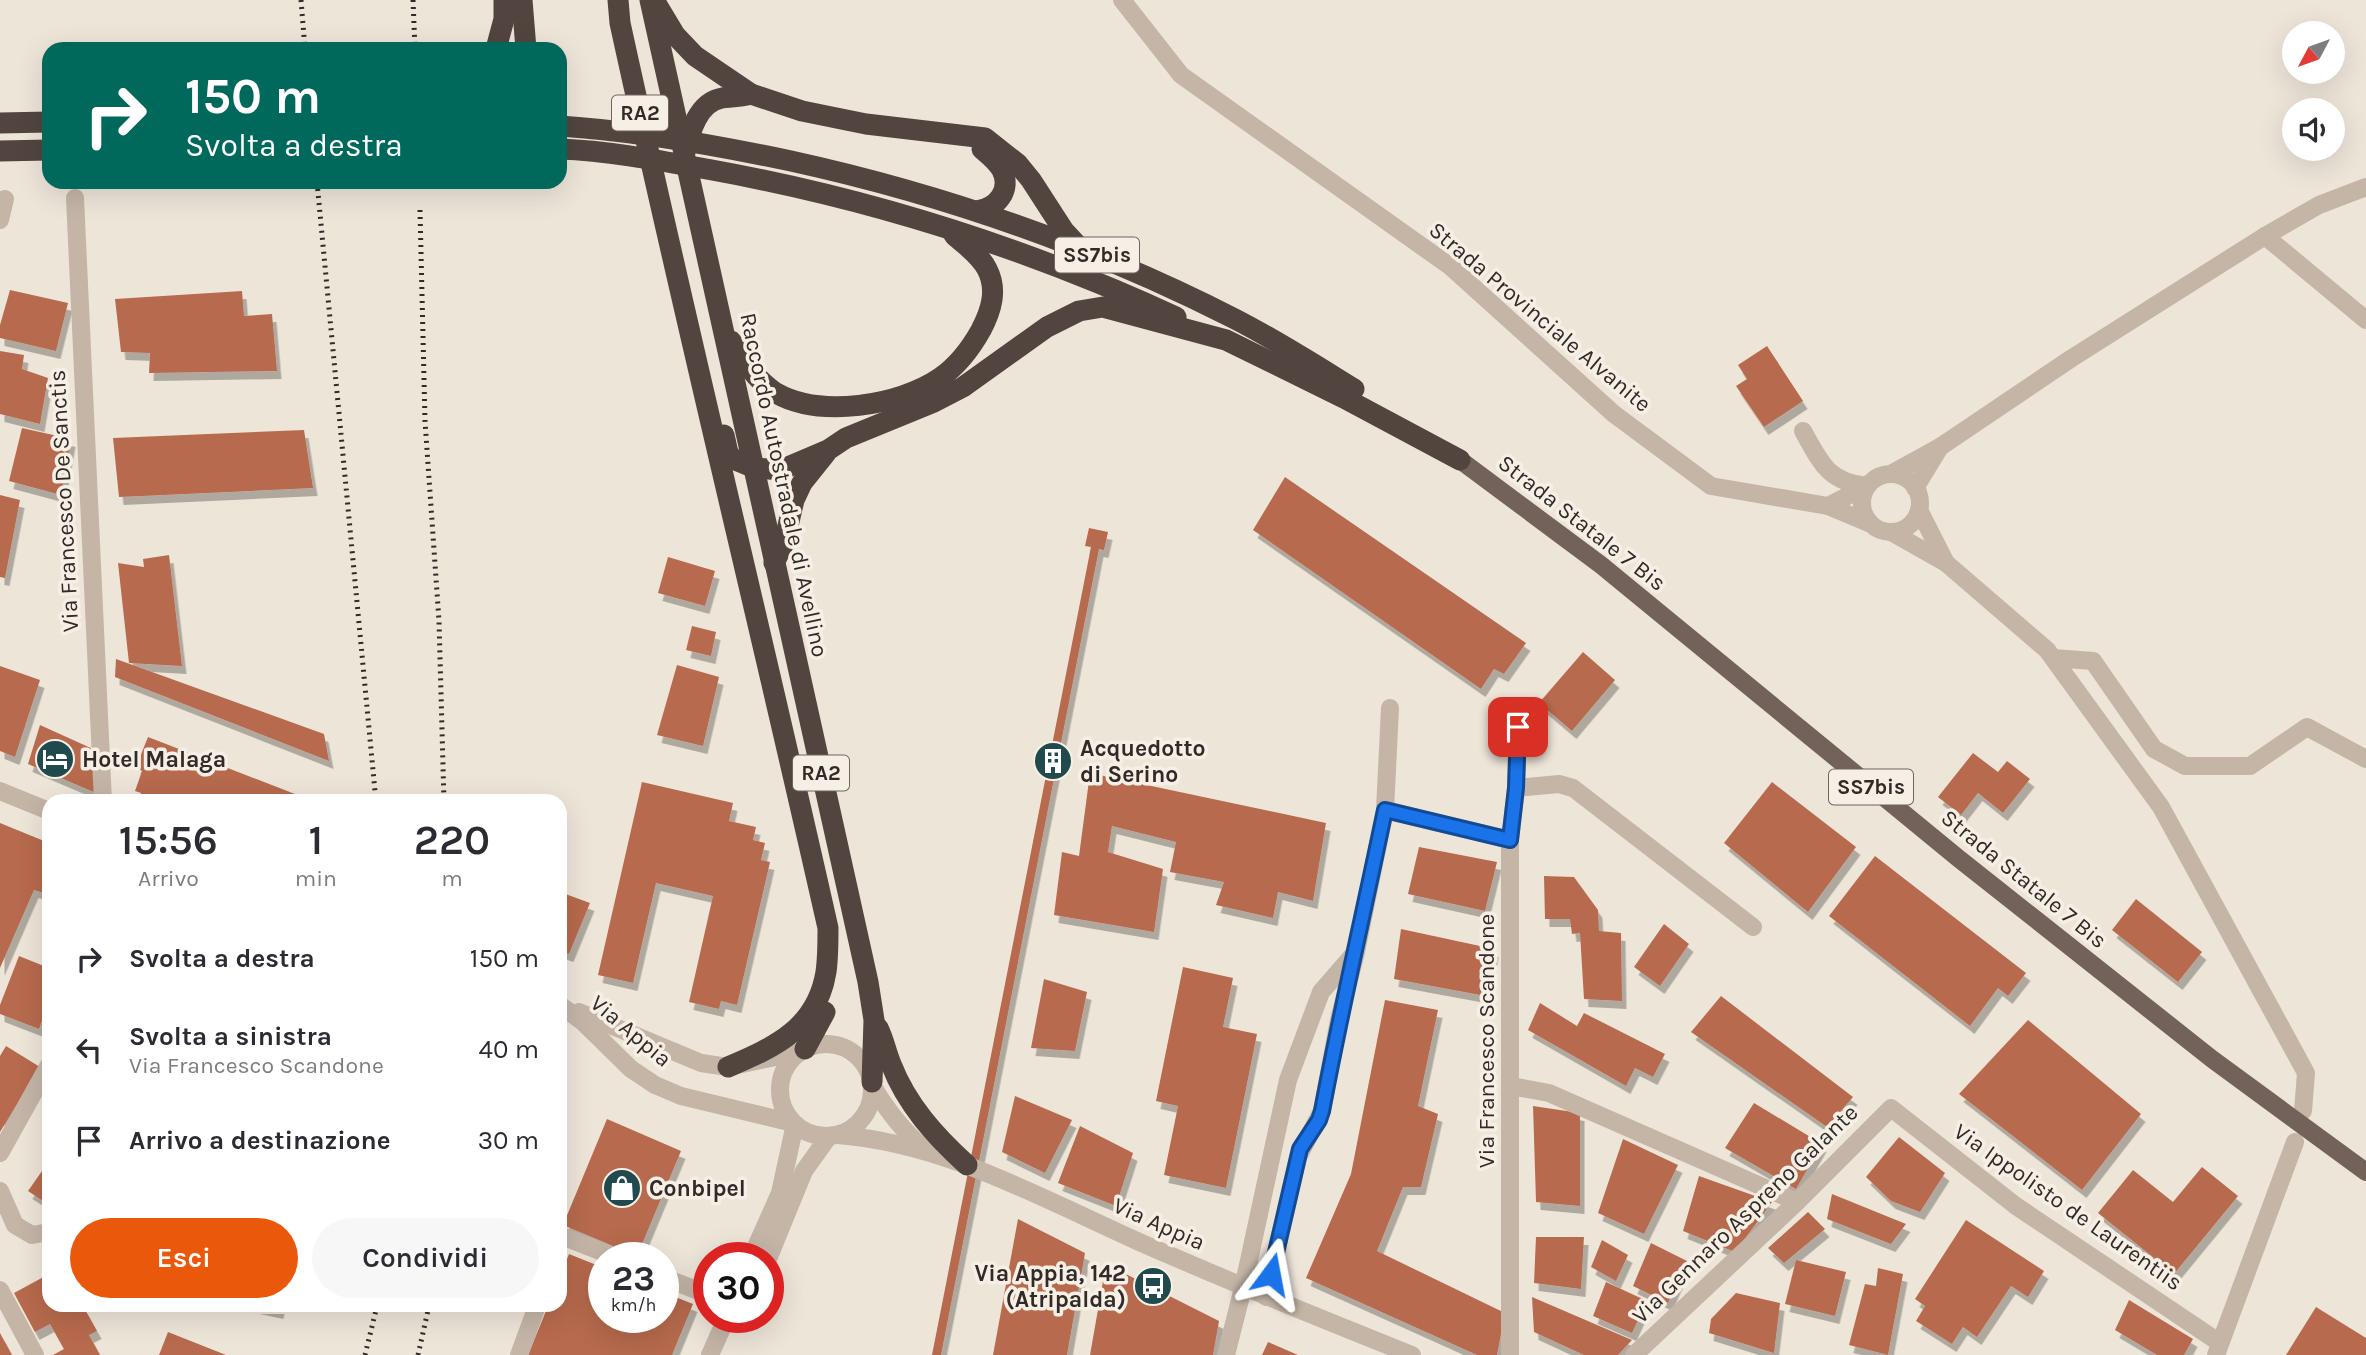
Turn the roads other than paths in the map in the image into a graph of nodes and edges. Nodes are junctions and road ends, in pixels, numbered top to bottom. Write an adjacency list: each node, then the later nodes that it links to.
1 (504, 0): 6 (highway)
2 (522, 0): 7 (highway)
3 (618, 0): 22 (highway, RA2)
4 (652, 0): 8 (highway); 16 (highway, Raccordo Autostradale di Avellino / RA2)
5 (1122, 0): 37 (street, Strada Provinciale Alvanite)
6 (498, 42)
7 (525, 42)
8 (751, 94): 12 (highway); 16 (highway)
9 (42, 122): 10 (highway)
10 (0, 123)
11 (570, 127): 20 (highway, SS7bis)
12 (960, 135): 20 (highway); 25 (highway)
13 (567, 149): 23 (highway, SS7bis)
14 (42, 150): 15 (highway)
15 (0, 151)
16 (685, 153): 27 (highway, Raccordo Autostradale di Avellino / RA2)
17 (2366, 187): 24 (street)
18 (75, 198): 49 (street, Via Francesco De Sanctis)
19 (5, 199): 21 (street)
20 (977, 211): 25 (highway, SS7bis)
21 (0, 220)
22 (665, 225): 33 (highway); 54 (highway, RA2)
23 (944, 227): 27 (highway); 28 (highway, SS7bis)
24 (2265, 236): 26 (street); 30 (street)
25 (1078, 247): 32 (highway, SS7bis)
26 (2366, 320)
27 (722, 326): 33 (highway, Raccordo Autostradale di Avellino / RA2)
28 (1226, 340): 31 (highway); 32 (highway, SS7bis)
29 (1803, 431): 35 (street)
30 (1940, 447): 34 (street); 36 (street)
31 (828, 450): 33 (highway); 41 (highway)
32 (1460, 460): 74 (main road, Strada Statale 7 Bis / SS7bis)
33 (755, 468): 41 (highway, Raccordo Autostradale di Avellino / RA2)
34 (1891, 474): 35 (street); 36 (street)
35 (1867, 486): 37 (street); 39 (street)
36 (1916, 488): 38 (street)
37 (1828, 506): 39 (street, Strada Provinciale Alvanite)
38 (1919, 510): 40 (street); 42 (street)
39 (1871, 524): 40 (street)
40 (1891, 532): 42 (street)
41 (774, 563): 58 (highway, Raccordo Autostradale di Avellino / RA2)
42 (1946, 563): 43 (street)
43 (2053, 658): 46 (street); 65 (street)
44 (1390, 708): 51 (street)
45 (1518, 727): 47 (street, Via Francesco Scandone)
46 (2366, 759)
47 (1516, 788): 52 (street, Via Francesco Scandone); 53 (street)
48 (0, 791): 50 (street)
49 (103, 794)
50 (42, 808)
51 (1385, 810): 52 (street); 55 (street)
52 (1510, 840): 63 (street, Via Francesco Scandone)
53 (1753, 927)
54 (828, 928): 59 (highway); 60 (highway)
55 (1356, 952): 69 (street); 70 (street)
56 (567, 1008): 60 (street, Via Appia)
57 (567, 1010): 66 (street, Via Appia)
58 (874, 1020): 62 (highway); 73 (highway)
59 (801, 1051): 60 (street, Via Appia); 62 (street, Via Appia); 66 (street)
60 (728, 1067)
61 (42, 1078): 72 (street)
62 (872, 1085): 67 (street); 71 (street, Via Appia)
63 (1511, 1086): 76 (street); 93 (street, Via Francesco Scandone)
64 (1891, 1108): 76 (street, Via Gennaro Aspreno Galante); 87 (street, Via Ippolisto de Laurentiis)
65 (2303, 1111)
66 (794, 1124): 67 (street, Via Appia); 79 (street)
67 (833, 1136): 71 (street, Via Appia); 80 (street)
68 (2295, 1142): 87 (street)
69 (1273, 1143): 70 (street); 82 (street)
70 (1302, 1146): 84 (street)
71 (927, 1151): 73 (street, Via Appia)
72 (0, 1153)
73 (967, 1165): 82 (street, Via Appia)
74 (2366, 1172)
75 (0, 1191): 77 (street)
76 (1797, 1202): 94 (street, Via Gennaro Aspreno Galante)
77 (42, 1234)
78 (567, 1238): 81 (street)
79 (758, 1242)
80 (775, 1242)
81 (588, 1246)
82 (1243, 1288): 84 (street, Via Appia); 91 (street)
83 (0, 1290): 88 (street)
84 (1266, 1297): 92 (street, Via Appia)
85 (535, 1312): 89 (street)
86 (717, 1333): 90 (street)
87 (2218, 1349)
88 (35, 1355)
89 (519, 1355)
90 (710, 1355)
91 (1226, 1355)
92 (1412, 1355)
93 (1510, 1355)
94 (1634, 1355)

